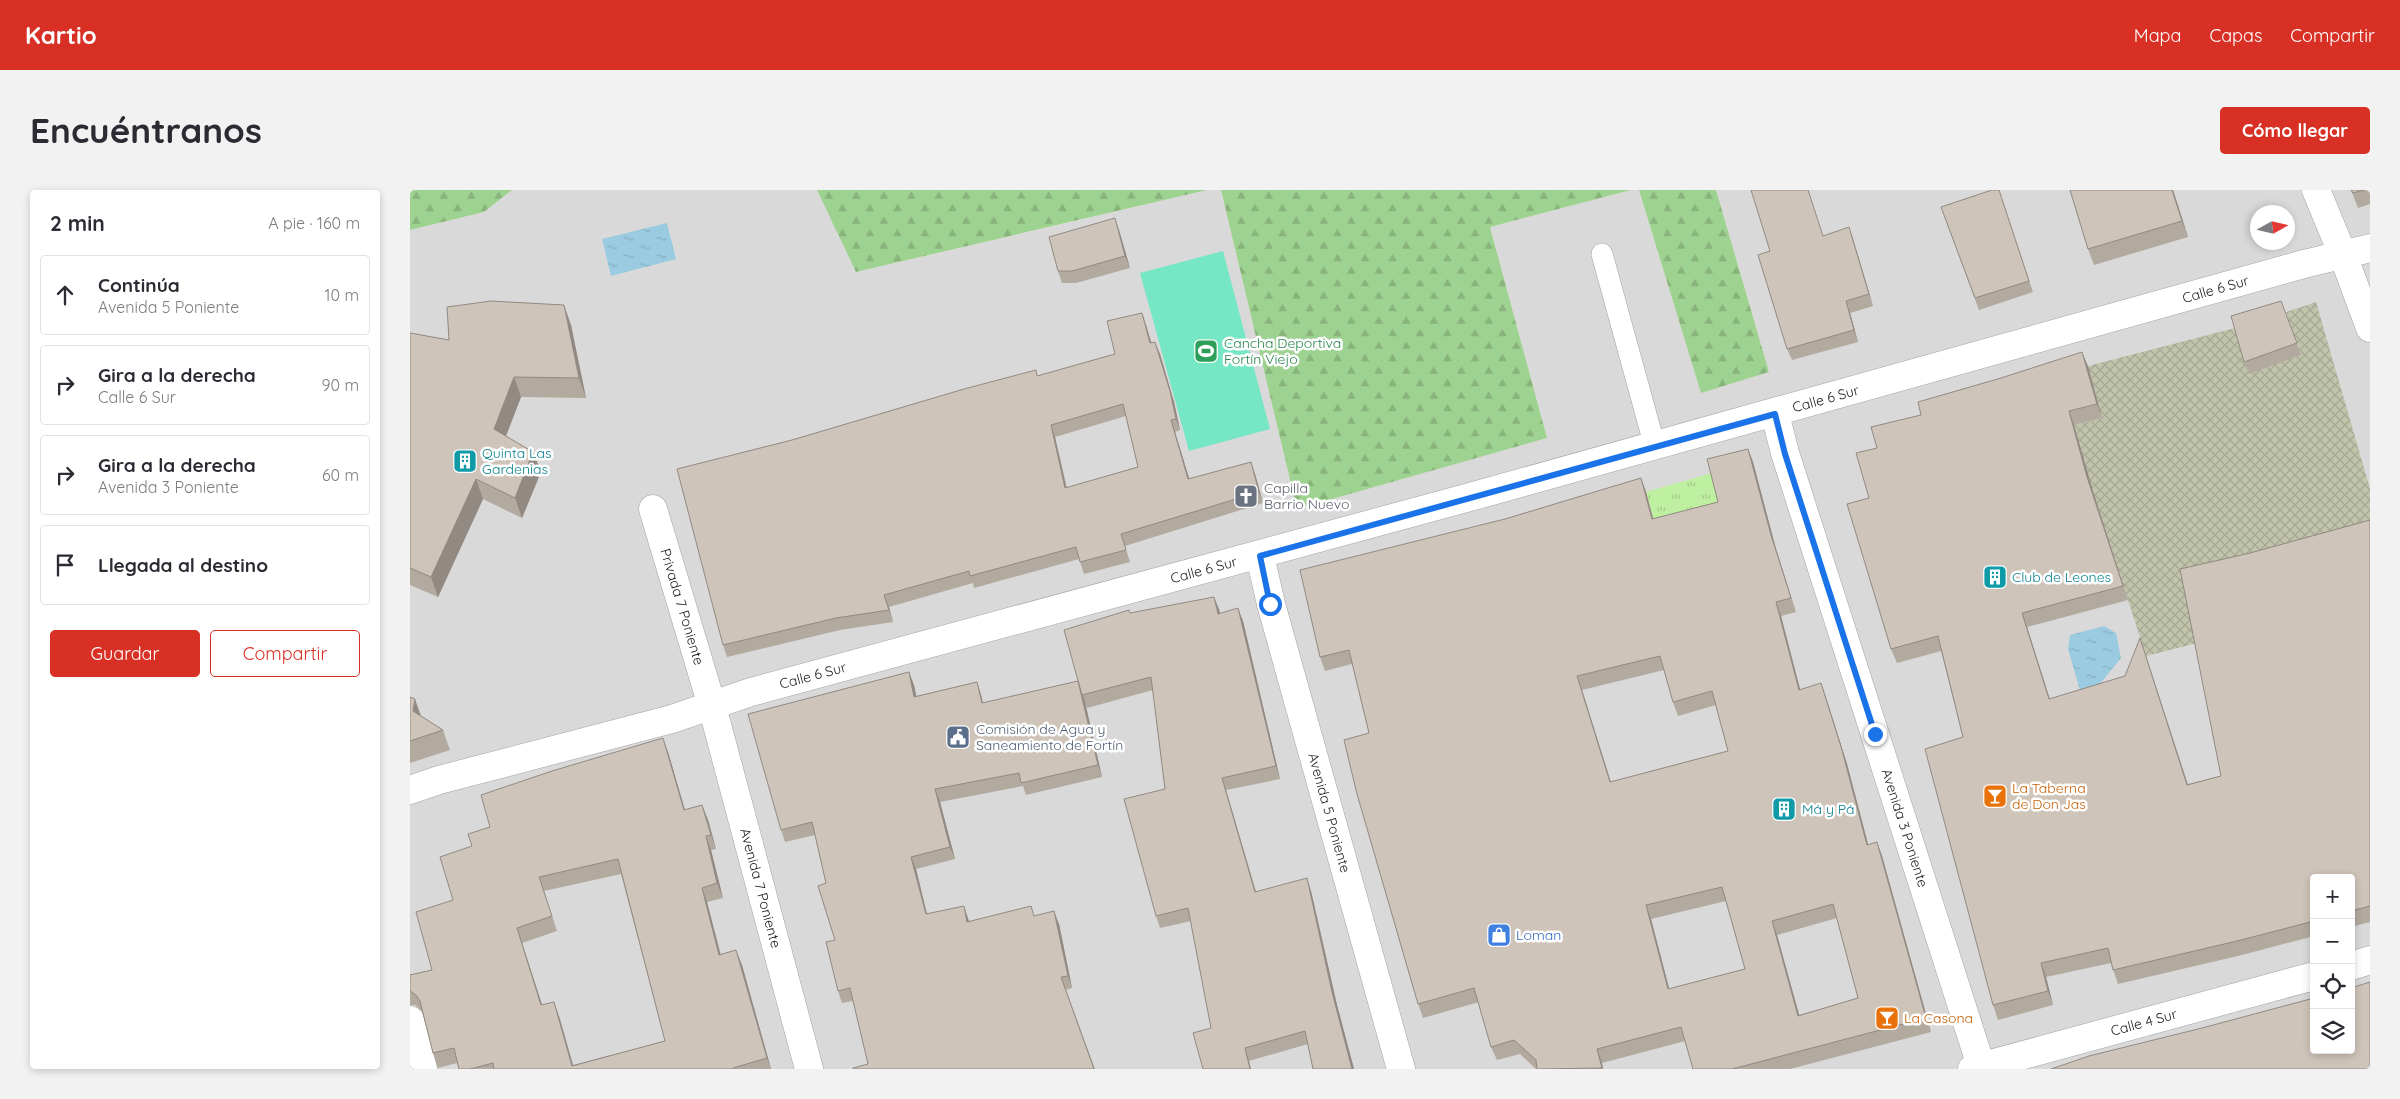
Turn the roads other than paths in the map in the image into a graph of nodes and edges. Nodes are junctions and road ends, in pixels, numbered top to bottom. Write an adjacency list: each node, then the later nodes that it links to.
1 (2316, 190): 4 (street)
2 (2370, 248): 4 (street, Calle 6 Sur)
3 (1602, 254): 7 (lane)
4 (2343, 255): 5 (street); 6 (street, Calle 6 Sur)
5 (2370, 328)
6 (1775, 414): 7 (street, Calle 6 Sur); 16 (street, Avenida 3 Poniente)
7 (1655, 447): 9 (street, Calle 6 Sur)
8 (653, 509): 10 (street, Privada 7 Poniente)
9 (1260, 556): 10 (street, Calle 6 Sur); 19 (street, Avenida 5 Poniente)
10 (712, 706): 11 (street, Calle 6 Sur); 18 (street, Avenida 7 Poniente)
11 (410, 790)
12 (2370, 960): 13 (street)
13 (2355, 965)
14 (2310, 977): 16 (street, Calle 4 Sur)
15 (410, 1020): 17 (street)
16 (1979, 1068)
17 (423, 1069)
18 (809, 1069)
19 (1401, 1069)

